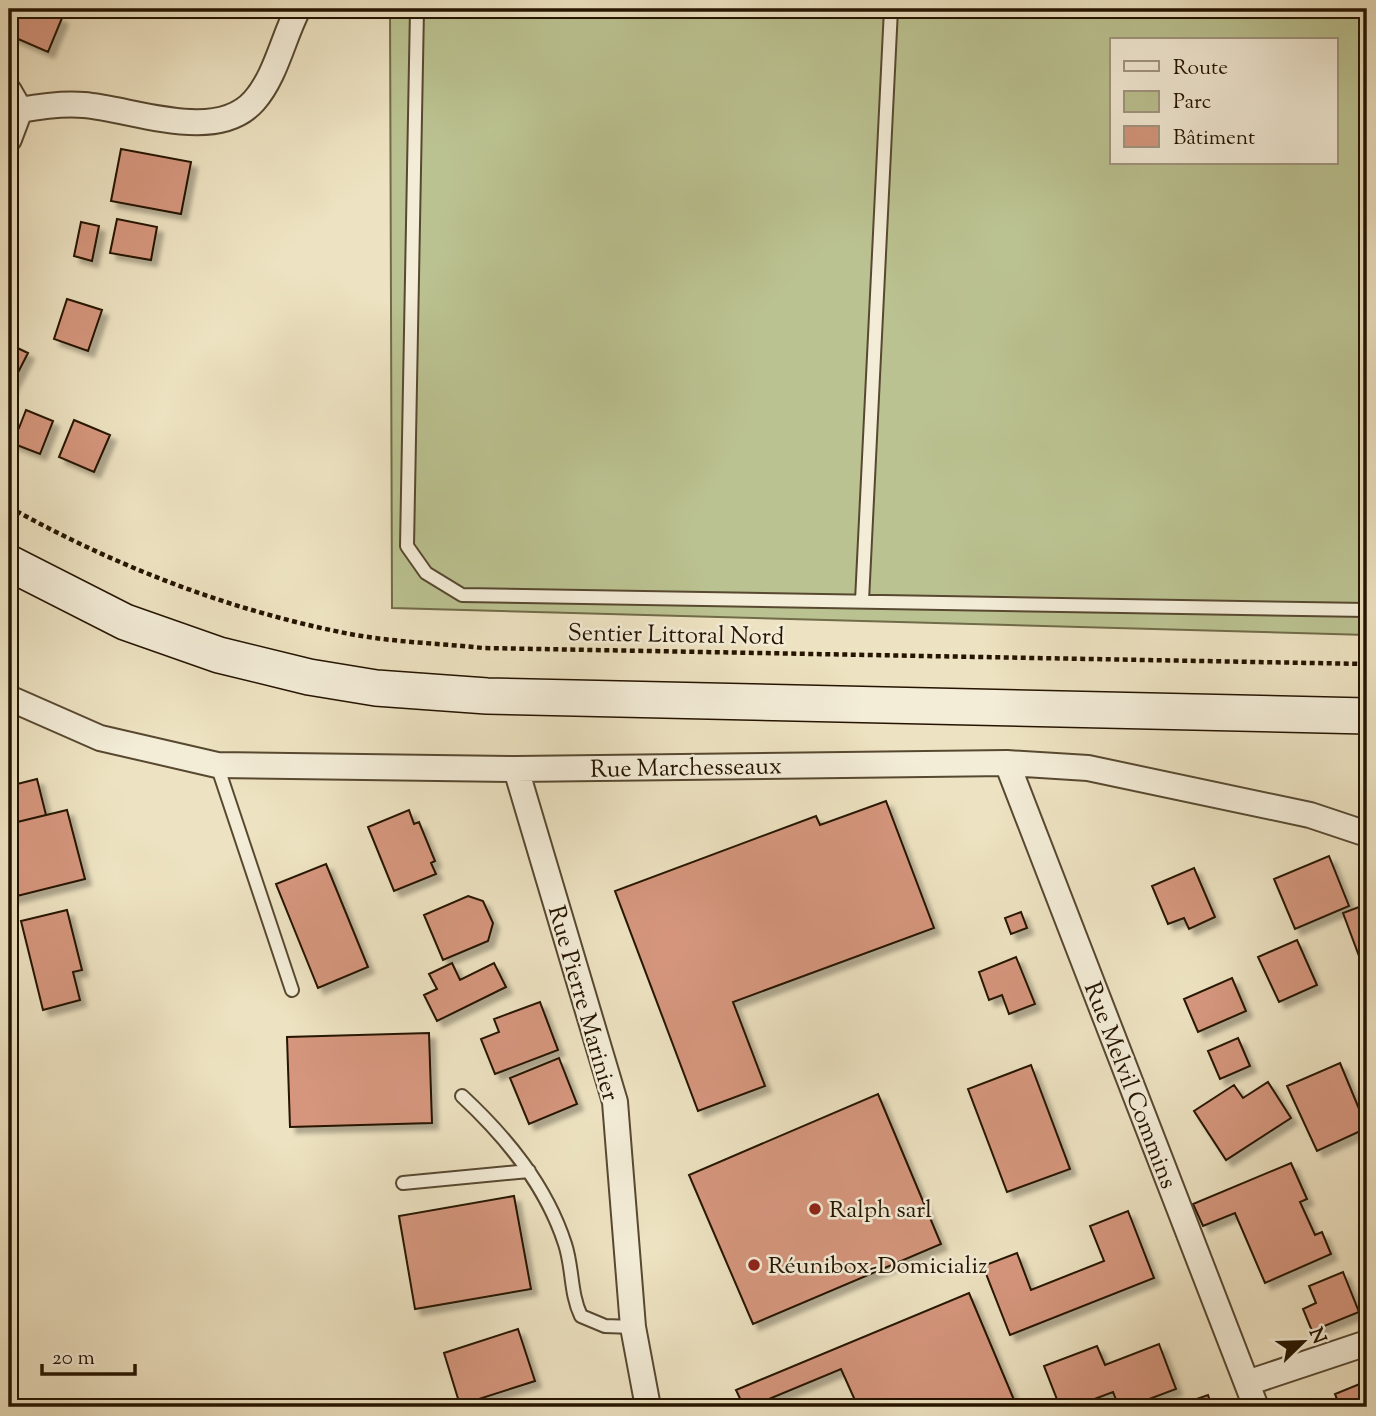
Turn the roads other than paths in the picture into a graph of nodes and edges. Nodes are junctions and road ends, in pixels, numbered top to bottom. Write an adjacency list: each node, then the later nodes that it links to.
1 (298, 9): 4 (street)
2 (417, 9): 7 (lane)
3 (891, 9): 7 (lane)
4 (15, 101): 5 (street)
5 (9, 139)
6 (9, 563): 10 (street)
7 (862, 601): 8 (lane)
8 (1367, 610)
9 (9, 698): 12 (street, Rue Marchesseaux)
10 (1367, 716)
11 (1007, 763): 13 (street, Rue Marchesseaux); 14 (street, Rue Marchesseaux); 21 (street, Rue Melvil Commins)
12 (216, 765): 13 (street, Rue Marchesseaux); 15 (lane)
13 (516, 769): 19 (street, Rue Pierre Marinier)
14 (1367, 834)
15 (292, 990)
16 (462, 1096): 17 (lane)
17 (529, 1171): 18 (lane); 19 (lane)
18 (403, 1183)
19 (633, 1327): 22 (street, Rue Pierre Marinier)
20 (1367, 1343): 21 (street)
21 (1247, 1383): 23 (street, Rue Melvil Commins)
22 (648, 1407)
23 (1256, 1407)

